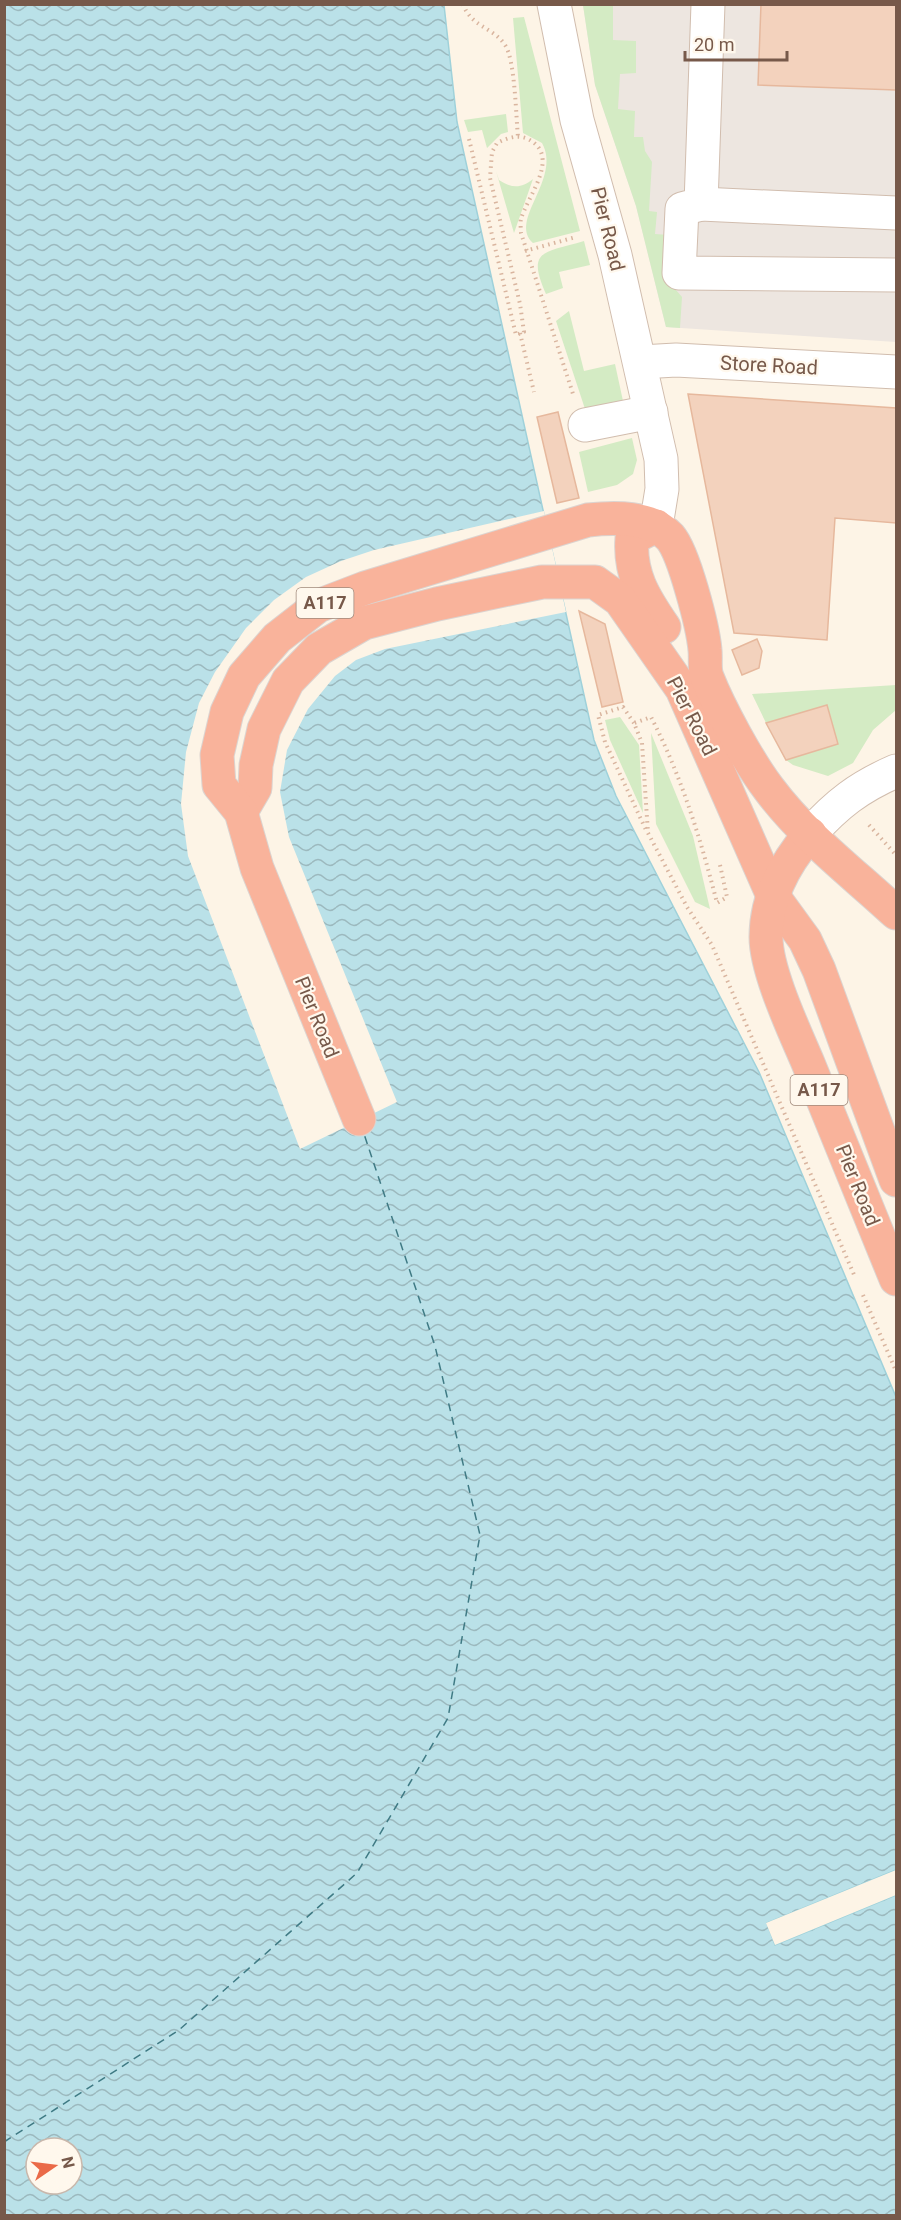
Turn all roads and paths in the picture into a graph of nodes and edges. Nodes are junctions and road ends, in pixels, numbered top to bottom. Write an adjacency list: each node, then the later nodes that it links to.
1 (463, 4): 4 (path)
2 (554, 4): 12 (street, Pier Road)
3 (708, 4): 6 (street)
4 (518, 137): 9 (path); 11 (path)
5 (469, 139): 11 (path)
6 (701, 204): 7 (street); 10 (street)
7 (897, 213)
8 (587, 234): 9 (path)
9 (525, 251): 16 (path)
10 (897, 275)
11 (520, 333): 14 (path)
12 (641, 362): 13 (street, Store Road); 15 (street, Pier Road)
13 (897, 372)
14 (534, 392)
15 (651, 412): 16 (street); 17 (street, Pier Road)
16 (585, 424)
17 (656, 526): 18 (highway, Pier Road); 18 (highway); 21 (highway, Pier Road / A117)
18 (706, 675): 24 (highway, Pier Road)
19 (633, 723): 23 (path); 23 (path); 27 (path)
20 (897, 771): 24 (street)
21 (241, 812): 26 (highway, Pier Road / A117); 29 (highway, Pier Road / A117)
22 (864, 819): 25 (path)
23 (648, 834): 32 (path)
24 (810, 834): 26 (highway); 28 (highway, Pier Road)
25 (897, 855)
26 (773, 896): 30 (highway); 31 (highway, Pier Road / A117)
27 (727, 897)
28 (897, 913)
29 (359, 1119)
30 (897, 1180)
31 (897, 1279)
32 (897, 1371)

